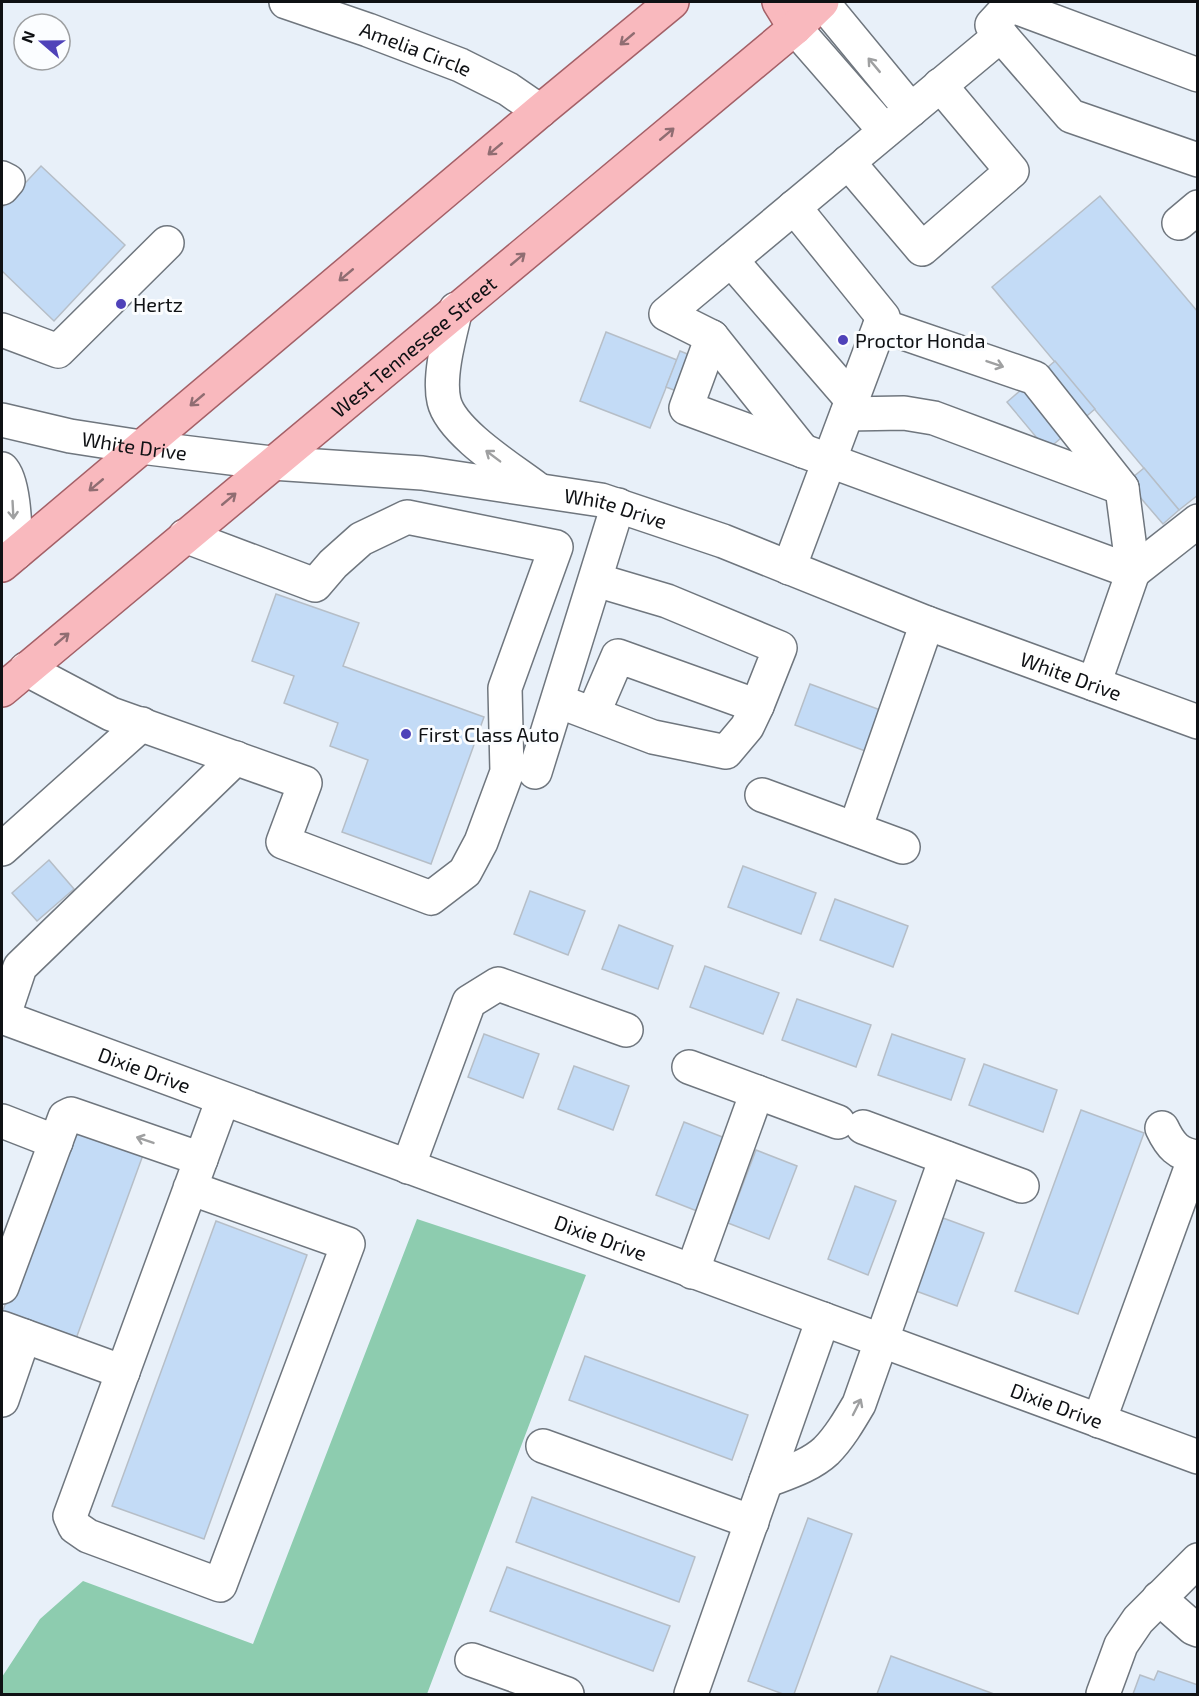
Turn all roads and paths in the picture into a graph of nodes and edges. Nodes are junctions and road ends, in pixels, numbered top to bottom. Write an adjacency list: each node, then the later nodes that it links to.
1 (286, 2): 9 (street, Amelia Circle)
2 (672, 2): 9 (main road, one-way to 9)
3 (822, 2): 5 (main road, West Tennessee Street); 8 (street, one-way to 3)
4 (1008, 14): 6 (street); 7 (street); 11 (street)
5 (787, 15): 10 (street); 18 (main road, West Tennessee Street, one-way to 5)
6 (1197, 75)
7 (940, 85): 8 (street); 12 (street)
8 (911, 110): 10 (street)
9 (540, 111): 24 (main road, one-way to 24)
10 (885, 131): 12 (street)
11 (1197, 160)
12 (848, 162): 15 (street)
13 (2, 178): 14 (street)
14 (2, 188)
15 (794, 207): 17 (street); 19 (street)
16 (167, 243): 20 (street)
17 (730, 260): 21 (street); 22 (street)
18 (456, 309): 26 (main road, West Tennessee Street); 30 (street, one-way to 18)
19 (880, 325): 22 (street); 29 (street, one-way to 29)
20 (2, 330)
21 (712, 337): 25 (street); 25 (street)
22 (849, 407): 25 (street); 29 (street)
23 (2, 420): 24 (street, White Drive)
24 (141, 447): 26 (street, White Drive); 36 (main road, one-way to 36)
25 (816, 456): 37 (street); 38 (street)
26 (272, 463): 28 (street, White Drive); 34 (main road, West Tennessee Street, one-way to 26)
27 (2, 469): 36 (street, one-way to 36)
28 (437, 476): 30 (street, White Drive); 32 (street)
29 (1122, 488): 38 (street)
30 (540, 491): 31 (street, White Drive); 35 (street)
31 (618, 505): 37 (street, White Drive); 39 (street)
32 (419, 519): 34 (street); 35 (street)
33 (1197, 521): 38 (street)
34 (185, 536): 41 (main road, West Tennessee Street, one-way to 34)
35 (523, 540): 49 (street)
36 (9, 559)
37 (789, 568): 40 (street, White Drive)
38 (1133, 572): 42 (street)
39 (596, 580): 44 (street); 45 (street)
40 (927, 623): 42 (street, White Drive); 52 (street)
41 (26, 669): 43 (main road, West Tennessee Street); 48 (street)
42 (1094, 684): 47 (street, White Drive)
43 (2, 690)
44 (558, 700): 46 (street); 50 (street)
45 (757, 706): 46 (street); 46 (street)
46 (593, 714)
47 (1197, 722)
48 (142, 724): 49 (street); 54 (street)
49 (236, 758): 55 (street)
50 (535, 772)
51 (762, 795): 52 (street)
52 (855, 829): 53 (street)
53 (903, 847)
54 (2, 849)
55 (2, 1018): 59 (street, Dixie Drive)
56 (626, 1030): 65 (street)
57 (689, 1066): 58 (street)
58 (757, 1092): 64 (street); 69 (street)
59 (223, 1099): 65 (street, Dixie Drive); 66 (street)
60 (2, 1121): 62 (street)
61 (1162, 1128): 63 (street)
62 (56, 1142): 66 (street, one-way to 62); 68 (street)
63 (1196, 1157): 77 (street)
64 (946, 1158): 67 (street); 73 (street)
65 (408, 1167): 69 (street, Dixie Drive)
66 (196, 1173): 74 (street); 74 (street)
67 (1022, 1186)
68 (10, 1240): 70 (street)
69 (692, 1272): 71 (street, Dixie Drive)
70 (2, 1287)
71 (823, 1319): 73 (street, Dixie Drive); 76 (street)
72 (13, 1332): 74 (street); 75 (street)
73 (882, 1342): 77 (street, Dixie Drive); 78 (street, one-way to 73)
74 (123, 1372)
75 (2, 1400)
76 (792, 1408): 78 (street); 81 (street)
77 (1099, 1421): 80 (street, Dixie Drive)
78 (835, 1440): 81 (street)
79 (543, 1446): 82 (street)
80 (1197, 1457)
81 (766, 1481): 82 (street)
82 (752, 1522): 88 (street)
83 (1197, 1560): 84 (street)
84 (1159, 1598): 85 (street); 89 (street)
85 (1197, 1630)
86 (472, 1660): 87 (street)
87 (567, 1695)
88 (691, 1695)
89 (1103, 1695)

